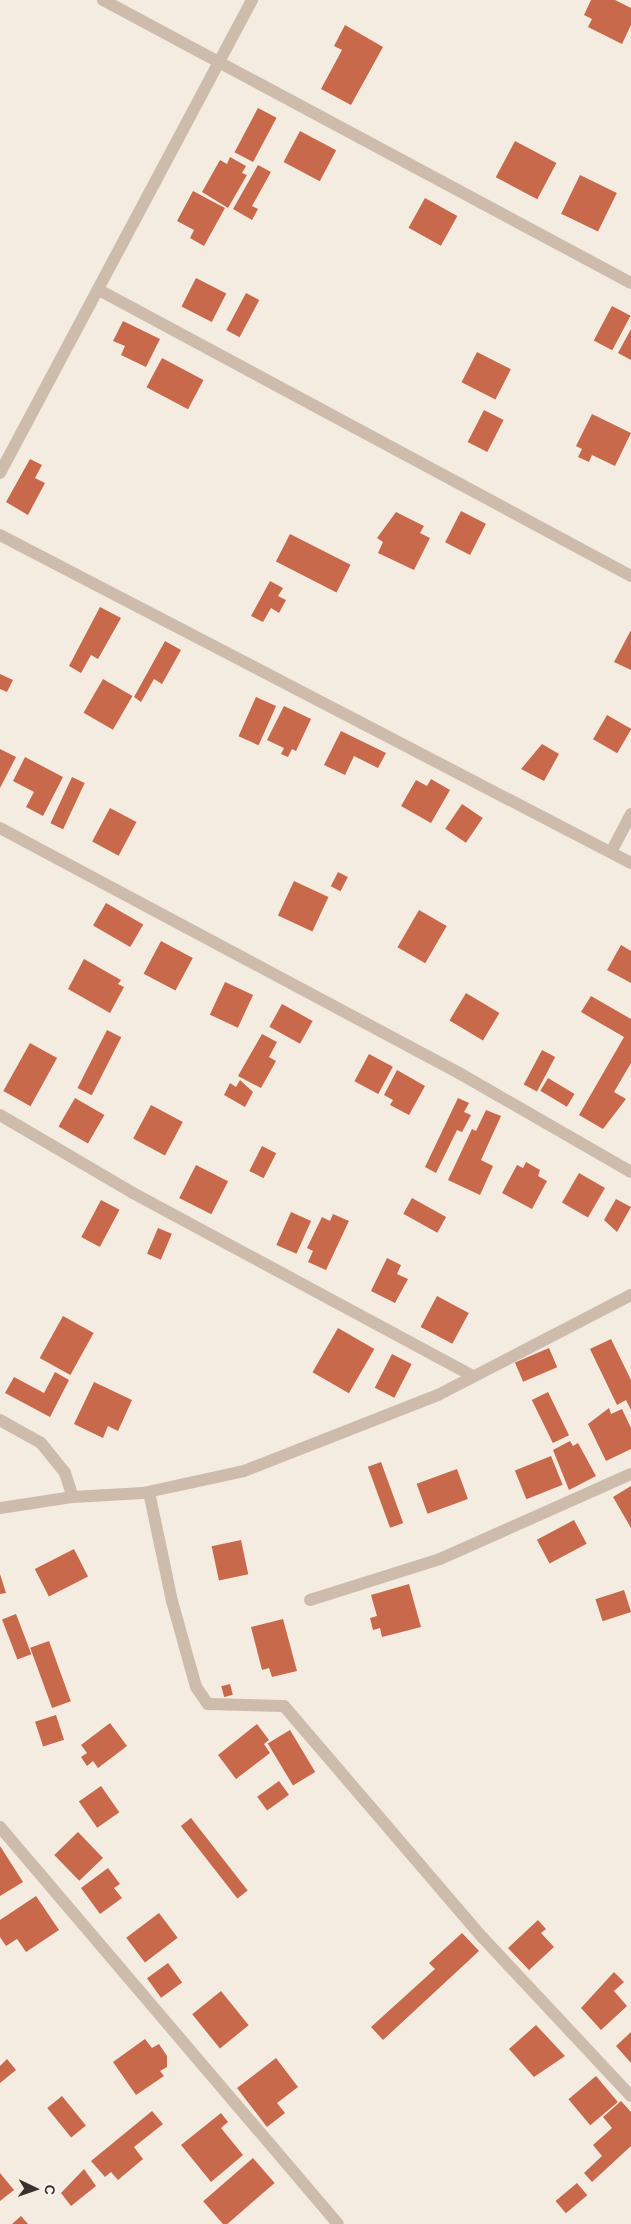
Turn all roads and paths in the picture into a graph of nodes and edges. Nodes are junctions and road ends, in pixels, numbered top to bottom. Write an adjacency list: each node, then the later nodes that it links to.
1 (103, 0): 3 (street)
2 (252, 0): 3 (street)
3 (220, 59): 4 (street); 5 (street)
4 (631, 283)
5 (99, 290): 6 (street); 8 (street)
6 (0, 473)
7 (0, 535): 11 (street)
8 (631, 576)
9 (631, 814): 11 (street)
10 (0, 828): 14 (street)
11 (611, 852): 12 (street)
12 (631, 863)
13 (0, 1114): 16 (street)
14 (631, 1172)
15 (631, 1295): 16 (street)
16 (473, 1376): 19 (street)
17 (0, 1420): 20 (street)
18 (631, 1474): 22 (street)
19 (149, 1492): 20 (street); 24 (street)
20 (73, 1497): 21 (street)
21 (0, 1508)
22 (310, 1600)
23 (0, 1826): 25 (street)
24 (631, 2096)
25 (338, 2224)

